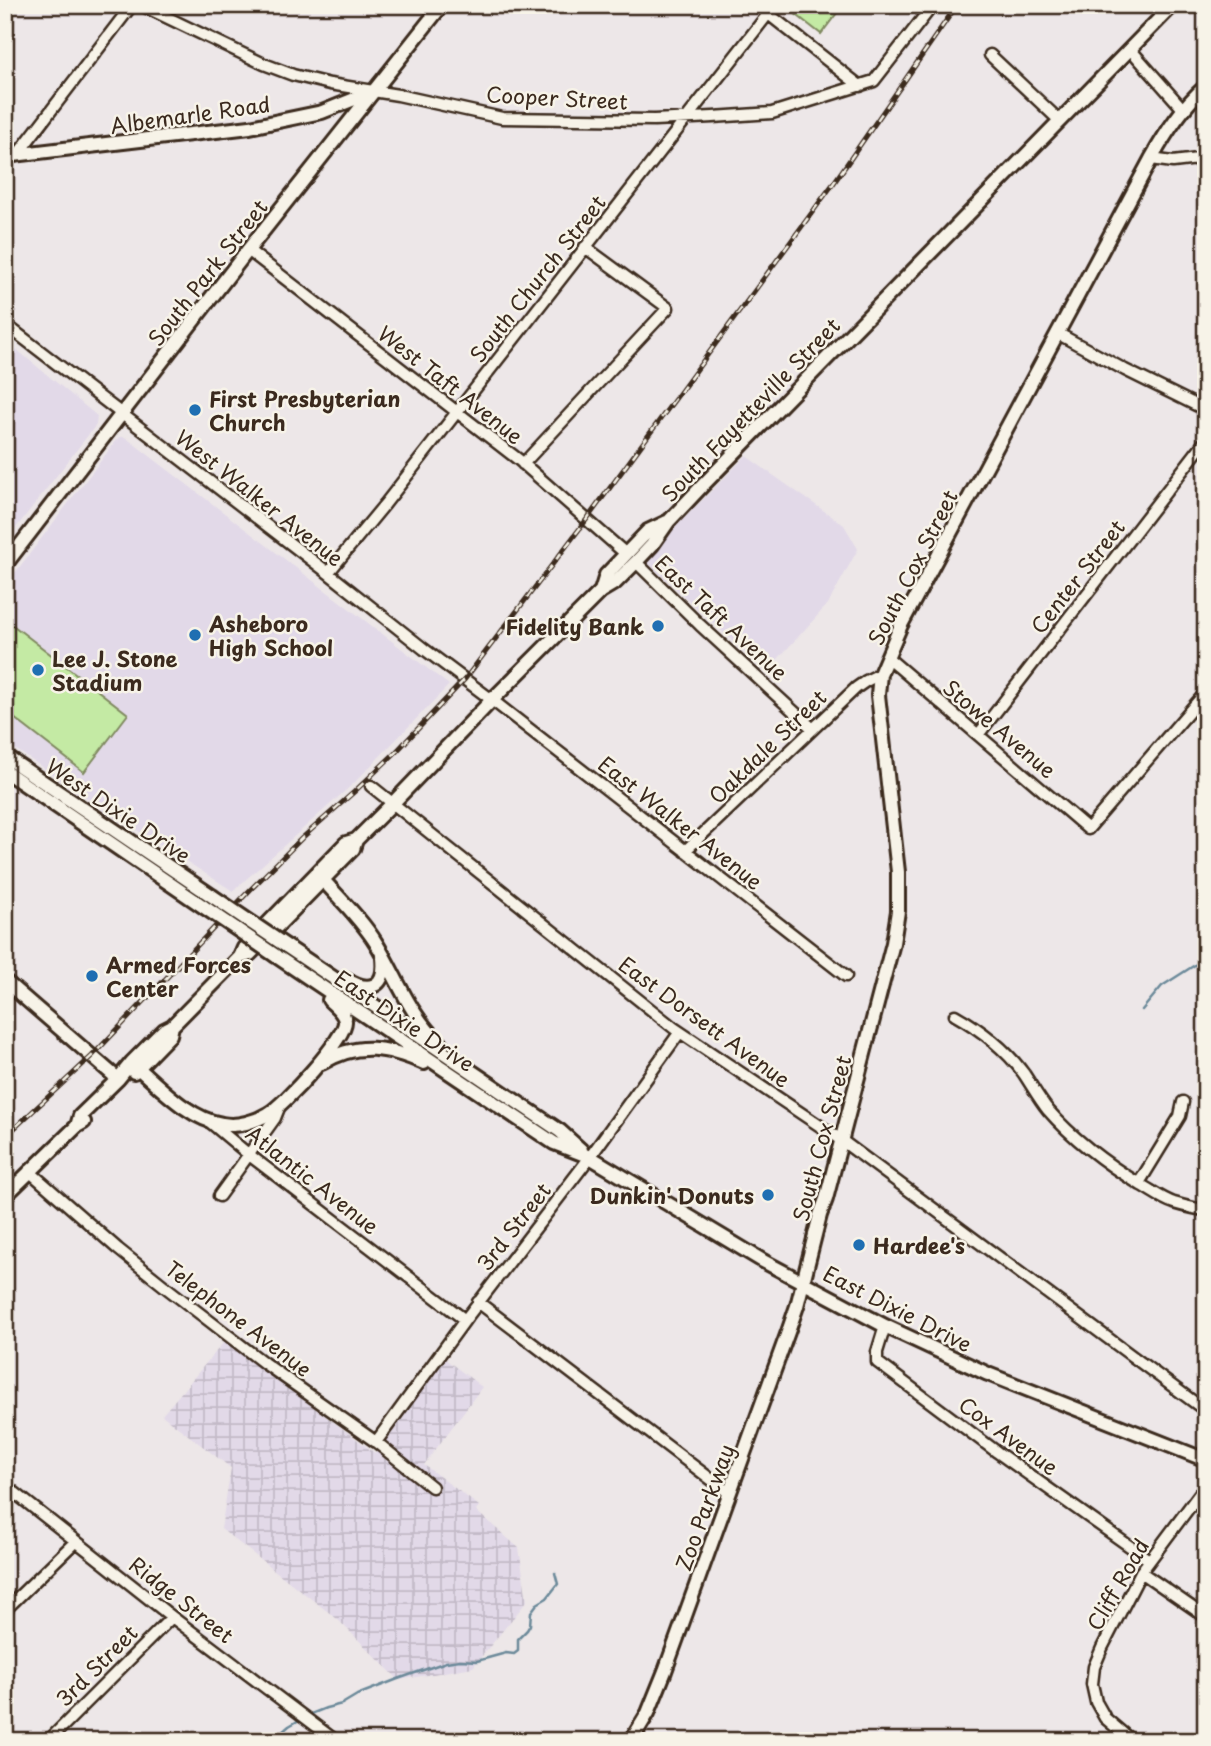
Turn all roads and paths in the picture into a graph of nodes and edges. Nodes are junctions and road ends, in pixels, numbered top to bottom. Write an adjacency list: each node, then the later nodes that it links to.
1 (132, 5): 16 (street)
2 (141, 5): 12 (street, Cooper Street)
3 (442, 5): 12 (main road, South Park Street)
4 (757, 5): 7 (street)
5 (933, 5): 10 (street)
6 (1173, 5): 8 (main road, South Fayetteville Street)
7 (771, 10): 10 (street); 14 (street, South Church Street)
8 (1130, 49): 13 (street); 15 (main road, South Fayetteville Street)
9 (990, 55): 15 (street)
10 (860, 86): 14 (street, Cooper Street)
11 (1206, 86): 13 (main road, South Cox Street)
12 (375, 91): 14 (street, Cooper Street); 16 (main road, Albemarle Road); 20 (main road, South Park Street)
13 (1183, 109): 18 (main road, South Cox Street)
14 (686, 118): 19 (street, South Church Street)
15 (1059, 120): 28 (main road, South Fayetteville Street)
16 (11, 156)
17 (1206, 158): 18 (street)
18 (1151, 159): 22 (main road, South Cox Street)
19 (585, 247): 24 (street, South Church Street); 27 (street)
20 (248, 250): 24 (street, West Taft Avenue); 25 (main road, South Park Street)
21 (5, 324): 25 (street, West Walker Avenue)
22 (1057, 333): 23 (street); 31 (main road, South Cox Street)
23 (1206, 410)
24 (456, 411): 27 (street, West Taft Avenue); 30 (street, South Church Street)
25 (121, 414): 29 (main road, South Park Street); 30 (street, West Walker Avenue)
26 (1206, 440): 36 (street, Center Street)
27 (523, 464): 28 (street, West Taft Avenue)
28 (631, 558): 34 (main road, South Fayetteville Street); 35 (street, East Taft Avenue)
29 (5, 565)
30 (328, 573): 34 (street, West Walker Avenue)
31 (887, 657): 32 (main road, South Cox Street); 36 (street, Stowe Avenue)
32 (880, 674): 35 (street, Oakdale Street); 64 (main road, South Cox Street)
33 (1206, 692): 36 (street, Stowe Avenue)
34 (492, 700): 40 (main road); 42 (street, East Walker Avenue)
35 (813, 729): 42 (street, Oakdale Street)
36 (978, 735)
37 (5, 755): 44 (main road, West Dixie Drive)
38 (5, 771): 45 (main road, West Dixie Drive)
39 (371, 786): 40 (street, East Dorsett Avenue)
40 (393, 803): 41 (main road); 54 (street, East Dorsett Avenue)
41 (356, 840): 43 (main road); 47 (main road)
42 (685, 851): 49 (street, East Walker Avenue)
43 (323, 880): 46 (main road); 47 (main road)
44 (212, 896): 48 (main road, East Dixie Drive, bridge)
45 (204, 907): 50 (main road, East Dixie Drive, bridge)
46 (382, 953): 48 (main road); 55 (main road)
47 (240, 957): 53 (main road)
48 (322, 971): 55 (main road, East Dixie Drive)
49 (846, 976)
50 (306, 977): 56 (main road); 58 (main road, East Dixie Drive)
51 (5, 981): 59 (main road)
52 (955, 1015): 68 (street)
53 (172, 1026): 57 (main road); 59 (main road)
54 (680, 1032): 64 (street, East Dorsett Avenue); 66 (street, 3rd Street)
55 (454, 1060): 66 (main road, East Dixie Drive)
56 (317, 1065): 58 (main road); 61 (main road)
57 (138, 1068): 62 (main road, Atlantic Avenue); 63 (main road)
58 (453, 1076): 66 (main road, East Dixie Drive)
59 (118, 1079): 63 (main road)
60 (1183, 1102): 68 (street)
61 (279, 1108): 62 (main road); 65 (street)
62 (208, 1121): 65 (street, Atlantic Avenue)
63 (77, 1126): 67 (main road)
64 (841, 1140): 72 (main road, South Cox Street); 76 (street, East Dorsett Avenue)
65 (248, 1154): 70 (street); 74 (street, Atlantic Avenue)
66 (590, 1157): 72 (main road, East Dixie Drive); 73 (street, 3rd Street)
67 (29, 1171): 69 (main road); 77 (street, Telephone Avenue)
68 (1139, 1184): 71 (street)
69 (5, 1196)
70 (219, 1196)
71 (1206, 1210)
72 (803, 1282): 75 (main road, East Dixie Drive); 82 (main road, Zoo Parkway)
73 (478, 1302): 74 (street, 3rd Street); 82 (street)
74 (465, 1320): 77 (street, 3rd Street)
75 (884, 1326): 78 (main road, East Dixie Drive); 84 (street, Cox Avenue)
76 (1206, 1411)
77 (376, 1442): 81 (street, Telephone Avenue)
78 (1206, 1460)
79 (5, 1485): 83 (street, Ridge Street)
80 (1206, 1485): 84 (street, Cliff Road)
81 (432, 1487)
82 (729, 1493): 91 (main road, Zoo Parkway)
83 (76, 1541): 86 (street); 87 (street, Ridge Street)
84 (1149, 1560): 85 (street, Cliff Road)
85 (1141, 1572): 88 (street); 92 (street, Cliff Road)
86 (5, 1610)
87 (172, 1617): 89 (street, 3rd Street); 90 (street, Ridge Street)
88 (1206, 1617)
89 (48, 1741)
90 (336, 1741)
91 (631, 1741)
92 (1132, 1741)

